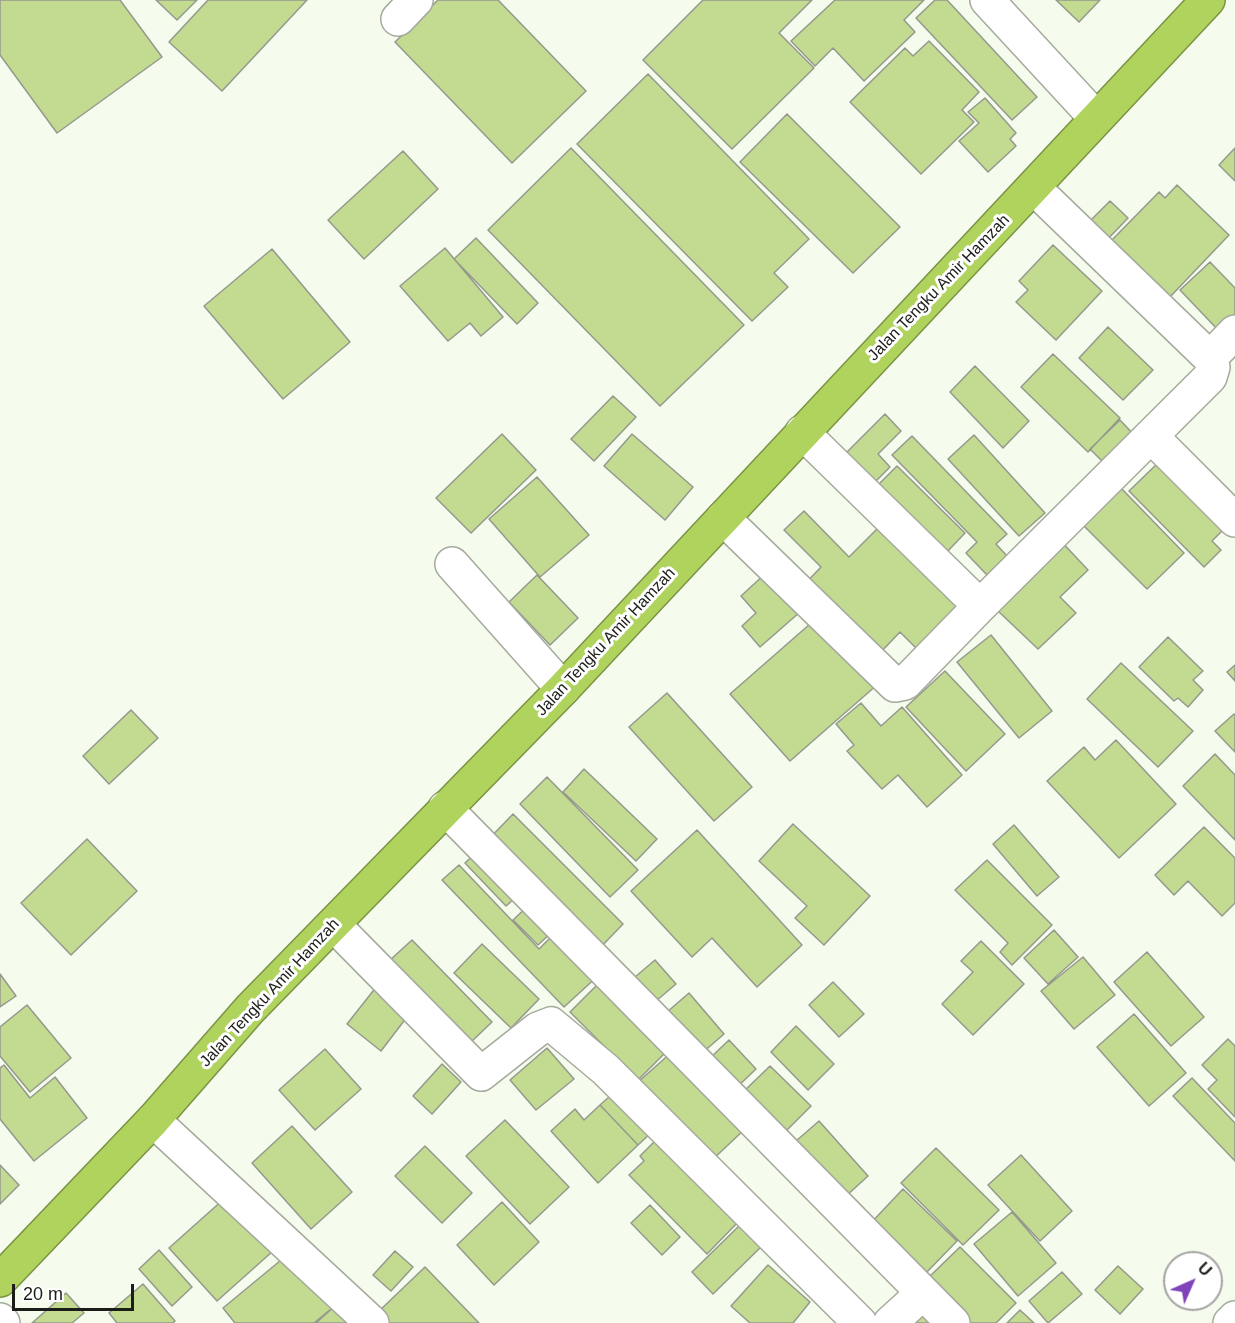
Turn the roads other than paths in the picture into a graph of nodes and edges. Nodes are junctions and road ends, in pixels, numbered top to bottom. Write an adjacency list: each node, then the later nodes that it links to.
1 (987, 0): 3 (street)
2 (1208, 0): 3 (highway, Jalan Tengku Amir Hamzah)
3 (1096, 118): 4 (highway, Jalan Tengku Amir Hamzah)
4 (1034, 188): 6 (street); 7 (highway, Jalan Tengku Amir Hamzah)
5 (1235, 332): 6 (street)
6 (1210, 358): 8 (street)
7 (802, 432): 9 (highway, Jalan Tengku Amir Hamzah); 12 (street)
8 (1151, 436): 10 (street); 12 (street)
9 (723, 518): 12 (street); 13 (highway, Jalan Tengku Amir Hamzah)
10 (1235, 520)
11 (452, 564): 13 (street)
12 (980, 606)
13 (563, 689): 14 (highway, Jalan Tengku Amir Hamzah)
14 (445, 808): 15 (highway, Jalan Tengku Amir Hamzah); 18 (street)
15 (334, 925): 16 (highway, Jalan Tengku Amir Hamzah); 21 (street)
16 (153, 1120): 17 (highway, Jalan Tengku Amir Hamzah); 20 (street)
17 (2, 1273)
18 (924, 1293): 22 (street); 23 (street)
19 (1235, 1318): 24 (street)
20 (372, 1323)
21 (860, 1323)
22 (890, 1323)
23 (953, 1323)
24 (1230, 1323)

